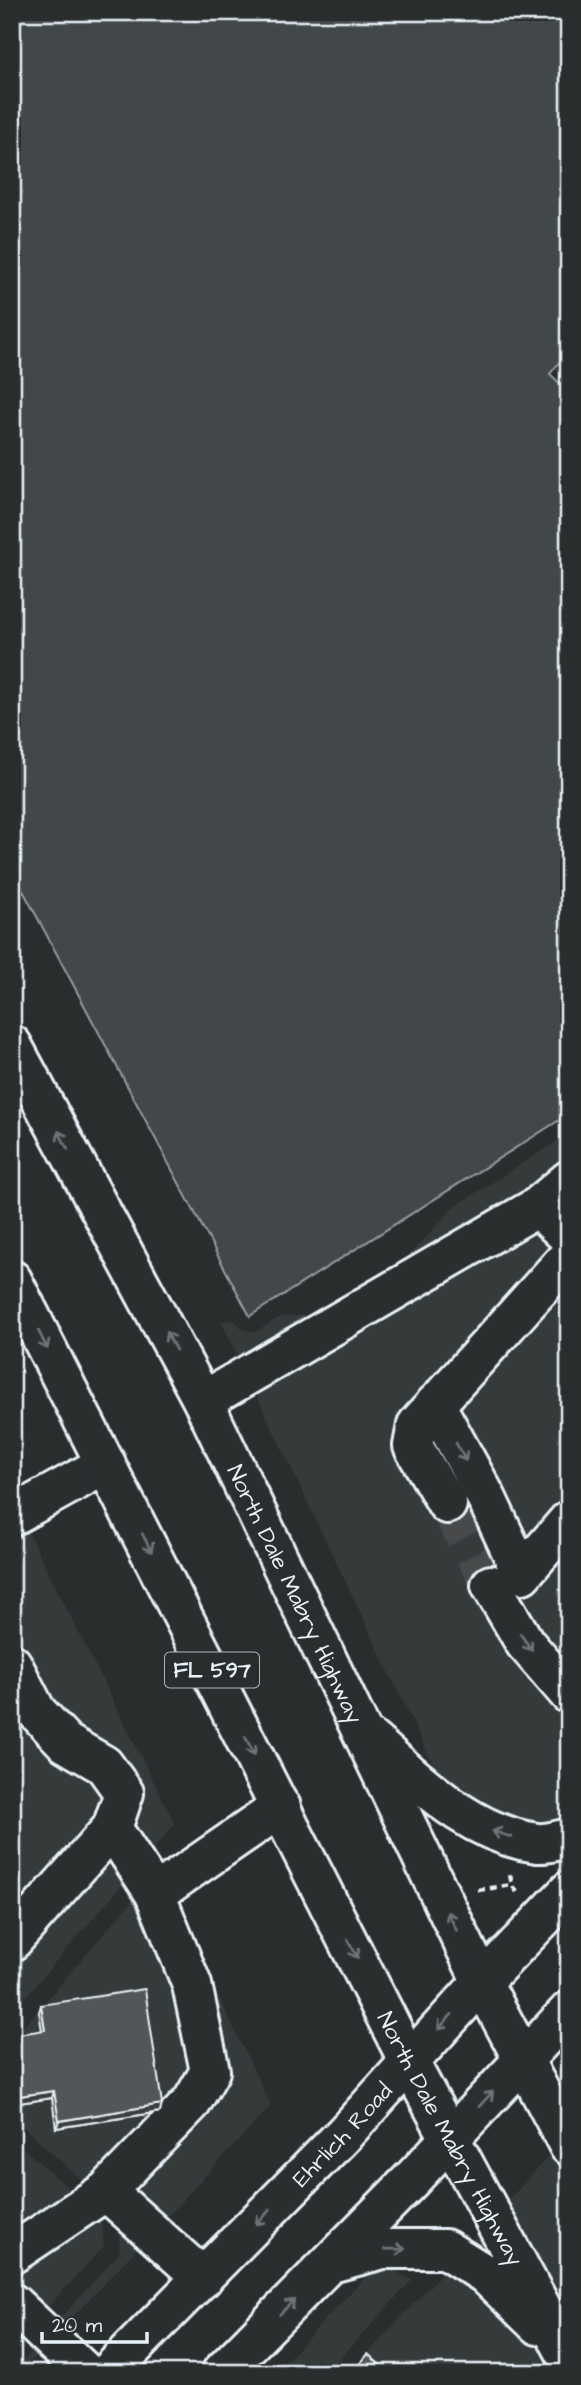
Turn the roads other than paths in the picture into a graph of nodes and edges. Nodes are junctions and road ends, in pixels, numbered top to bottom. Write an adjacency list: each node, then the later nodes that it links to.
1 (12, 1045): 7 (main road, North Dale Mabry Highway, one-way to 1)
2 (569, 1180): 3 (main road)
3 (537, 1207): 4 (main road); 7 (main road)
4 (569, 1237)
5 (569, 1256): 8 (main road)
6 (12, 1280): 9 (main road, North Dale Mabry Highway / FL 597, one-way to 9)
7 (203, 1401): 16 (main road, North Dale Mabry Highway)
8 (435, 1405): 10 (main road); 12 (main road, one-way to 12)
9 (106, 1464): 11 (main road); 17 (main road, North Dale Mabry Highway / FL 597, one-way to 17)
10 (447, 1504)
11 (12, 1516)
12 (569, 1520)
13 (491, 1585): 15 (main road, one-way to 15)
14 (12, 1664): 18 (main road)
15 (569, 1695)
16 (358, 1728): 19 (main road, one-way to 16); 23 (main road, North Dale Mabry Highway, one-way to 16)
17 (281, 1807): 21 (main road); 26 (main road, North Dale Mabry Highway / FL 597, one-way to 26)
18 (112, 1828): 21 (main road); 22 (main road)
19 (569, 1838)
20 (569, 1891): 23 (main road, Ehrlich Road)
21 (155, 1894): 29 (main road)
22 (12, 1941)
23 (482, 1982): 25 (main road, North Dale Mabry Highway); 26 (main road, Ehrlich Road, one-way to 26)
24 (569, 2011): 25 (main road)
25 (522, 2060): 27 (main road, one-way to 25); 28 (main road, North Dale Mabry Highway)
26 (409, 2062): 27 (main road, North Dale Mabry Highway / FL 597); 32 (main road, Ehrlich Road, one-way to 32)
27 (450, 2137): 31 (main road); 34 (main road, North Dale Mabry Highway / FL 597)
28 (569, 2146)
29 (106, 2191): 30 (main road); 32 (main road)
30 (12, 2254)
31 (329, 2264): 34 (main road, one-way to 34); 37 (main road, one-way to 31)
32 (203, 2278): 36 (main road, Ehrlich Road)
33 (12, 2303): 35 (main road)
34 (567, 2356)
35 (86, 2373)
36 (108, 2373)
37 (221, 2373)

